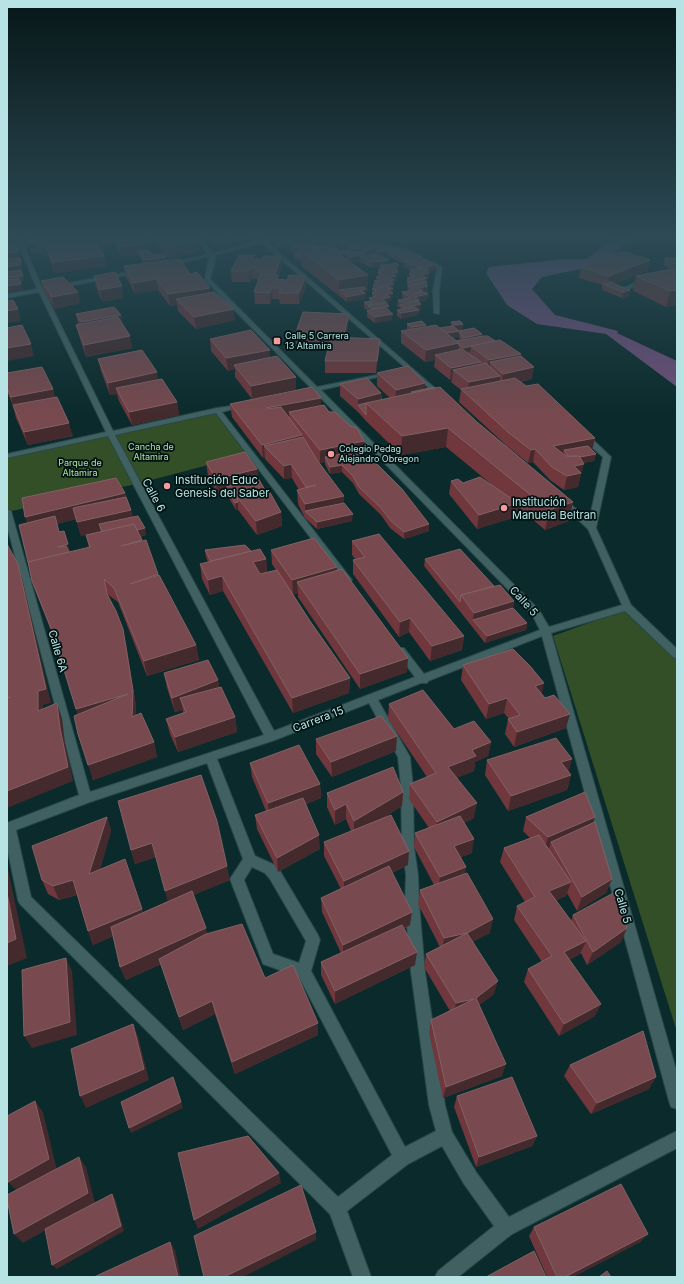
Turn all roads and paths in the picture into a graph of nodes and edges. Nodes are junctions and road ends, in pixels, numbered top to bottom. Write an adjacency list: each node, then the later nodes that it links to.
1 (43, 296): 13 (street, Calle 6)
2 (224, 296): 7 (street, Calle 5)
3 (322, 296): 6 (street)
4 (436, 296): 5 (street)
5 (437, 313)
6 (402, 370): 7 (street); 9 (street)
7 (315, 389): 8 (street); 20 (street, Calle 5)
8 (300, 392)
9 (444, 399)
10 (254, 402): 11 (street)
11 (217, 410): 13 (street); 18 (street)
12 (579, 432): 17 (street)
13 (110, 433): 14 (street); 25 (street, Calle 6)
14 (7, 456)
15 (557, 497): 17 (street)
16 (7, 511): 27 (street, Calle 6A)
17 (592, 528): 19 (street)
18 (351, 586)
19 (627, 607): 20 (street, Carrera 15); 22 (street)
20 (546, 631): 23 (street, Carrera 15); 31 (street, Calle 5)
21 (394, 642): 23 (street)
22 (677, 655)
23 (423, 680): 24 (street, Carrera 15)
24 (372, 698): 25 (street, Carrera 15); 32 (street)
25 (271, 737): 26 (street, Carrera 15)
26 (211, 758): 27 (street, Carrera 15); 29 (street)
27 (86, 798): 28 (street, Carrera 15)
28 (8, 828): 35 (street)
29 (250, 860): 30 (street); 30 (street)
30 (304, 972): 34 (street)
31 (677, 1101)
32 (445, 1135): 34 (street); 36 (street)
33 (677, 1139): 36 (street)
34 (402, 1158): 35 (street)
35 (338, 1208): 37 (street)
36 (506, 1228): 38 (street)
37 (362, 1277)
38 (444, 1277)

